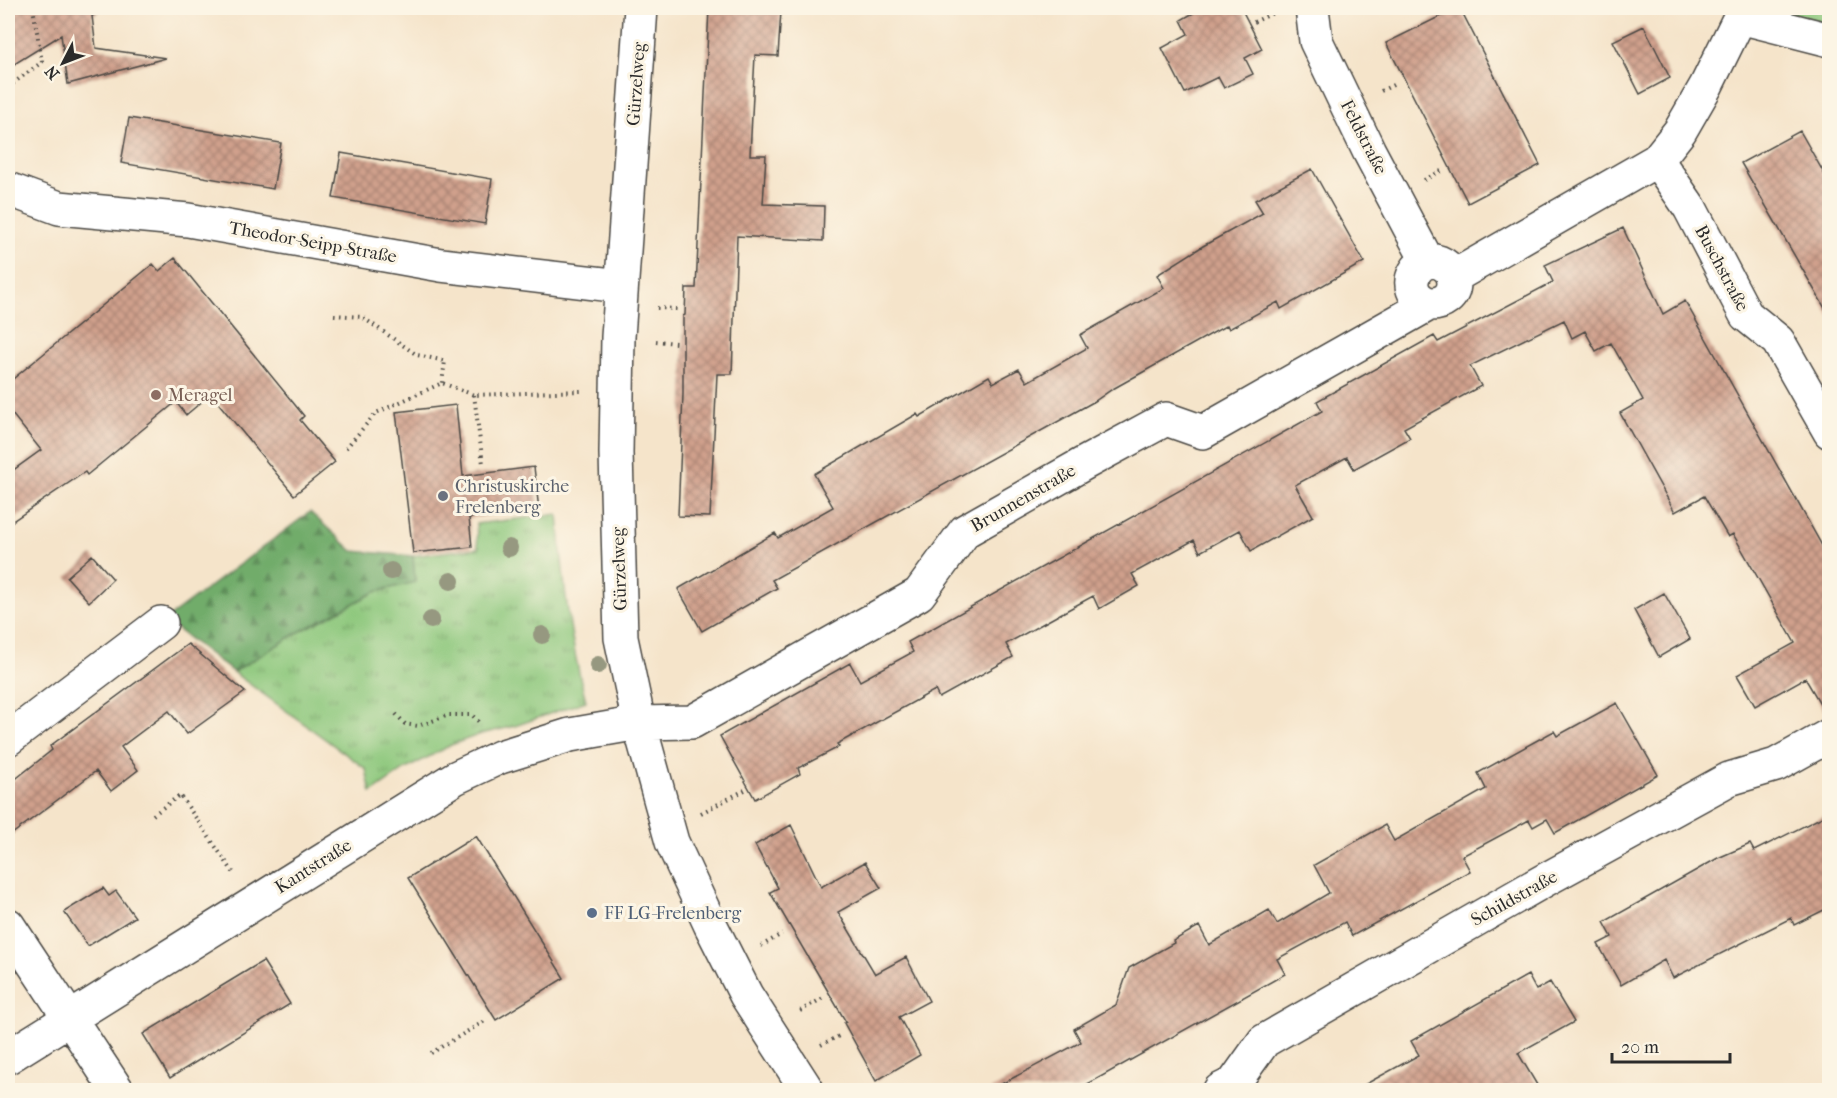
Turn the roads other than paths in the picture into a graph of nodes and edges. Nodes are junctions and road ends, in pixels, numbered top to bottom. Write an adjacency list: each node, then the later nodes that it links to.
1 (641, 8): 8 (street, Gürzelweg)
2 (1312, 8): 7 (street, Feldstraße)
3 (1741, 12): 4 (street); 5 (street)
4 (1830, 40)
5 (1657, 160): 7 (street); 9 (street, Buschstraße)
6 (8, 189): 8 (street, Theodor-Seipp-Straße)
7 (1441, 269): 11 (street, Brunnenstraße)
8 (621, 286): 11 (street, Gürzelweg)
9 (1830, 432)
10 (161, 623): 13 (street)
11 (639, 723): 15 (street, Kantstraße); 18 (street, Gürzelweg)
12 (1830, 735): 19 (street, Schildstraße)
13 (8, 739)
14 (8, 925): 15 (street)
15 (68, 1019): 16 (street, Kantstraße); 17 (street)
16 (8, 1057)
17 (117, 1090)
18 (807, 1090)
19 (1220, 1090)

